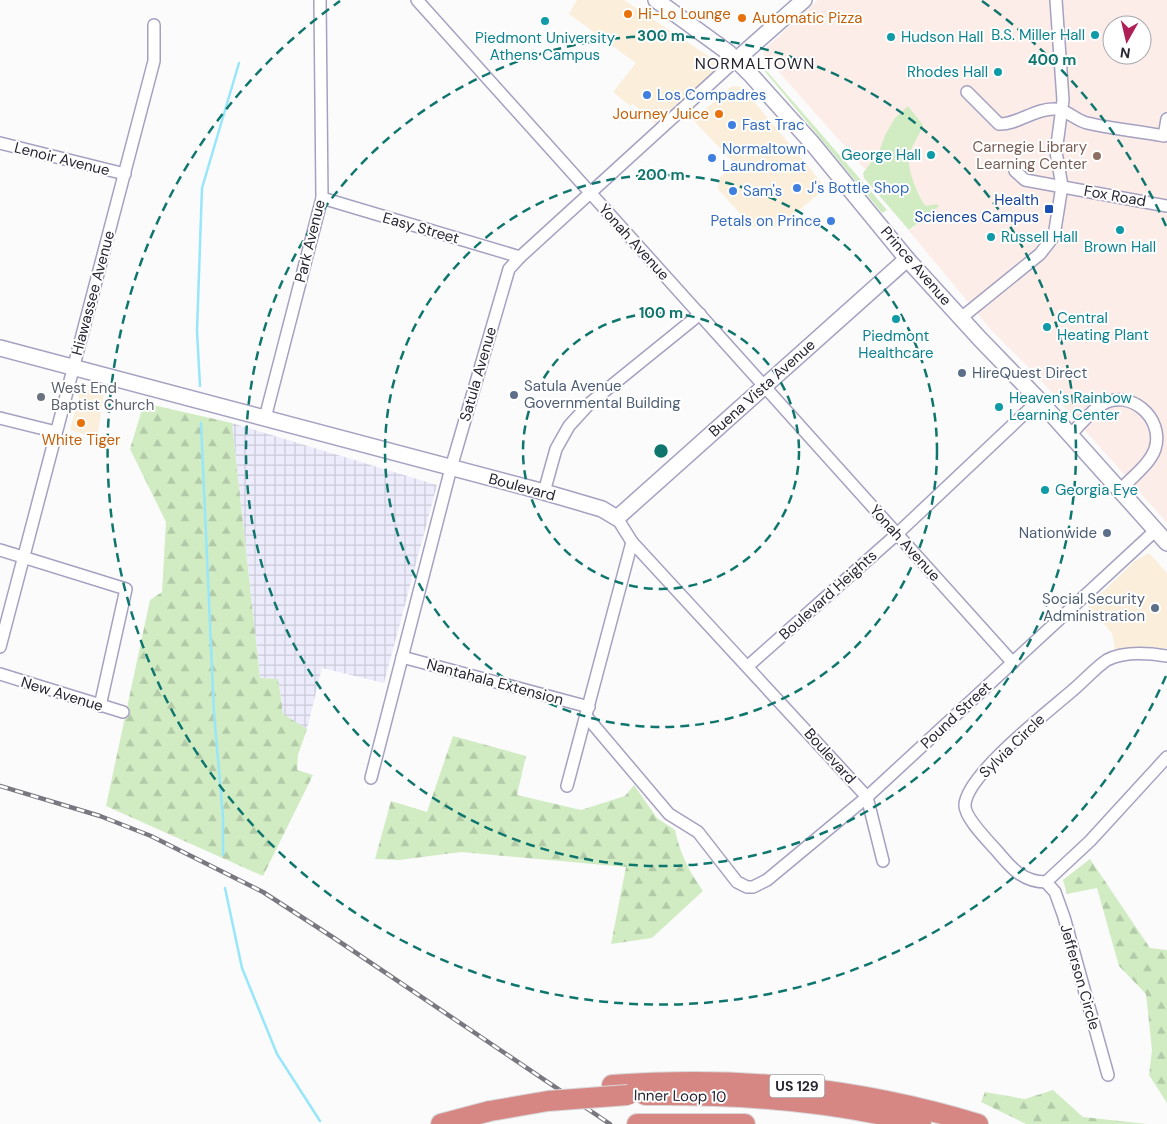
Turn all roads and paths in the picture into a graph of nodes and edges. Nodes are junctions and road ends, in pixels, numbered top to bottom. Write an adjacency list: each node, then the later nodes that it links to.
1 (320, 0): 16 (street, Park Avenue)
2 (417, 0): 15 (street, Yonah Avenue)
3 (656, 0): 7 (street, Prince Avenue)
4 (804, 0): 7 (street)
5 (1056, 0): 9 (street)
6 (154, 25): 13 (street, Hiawassee Avenue)
7 (736, 60): 15 (street, Satula Avenue); 19 (street, Prince Avenue)
8 (967, 92): 9 (street)
9 (1062, 110): 10 (street); 14 (street)
10 (1167, 119)
11 (0, 143): 13 (street, Lenoir Avenue)
12 (1016, 172): 14 (street, Fox Road)
13 (125, 174): 23 (street, Hiawassee Avenue)
14 (1062, 186): 17 (street, Fox Road); 21 (street)
15 (591, 194): 18 (street, Satula Avenue); 20 (street, Yonah Avenue)
16 (322, 198): 18 (street, Easy Street); 27 (street, Park Avenue)
17 (1167, 206)
18 (520, 257): 30 (street, Satula Avenue)
19 (907, 259): 21 (street, Prince Avenue); 24 (street, Buena Vista Avenue)
20 (700, 314): 24 (street, Yonah Avenue); 32 (street)
21 (961, 318): 25 (street, Prince Avenue)
22 (0, 348): 23 (street, Boulevard)
23 (74, 366): 27 (street, Boulevard); 28 (street, Hiawassee Avenue)
24 (764, 387): 33 (street, Buena Vista Avenue); 35 (street, Yonah Avenue)
25 (1039, 400): 29 (street, Prince Avenue); 35 (street, Boulevard Heights)
26 (0, 418): 28 (street)
27 (265, 418): 30 (street, Boulevard)
28 (56, 432): 39 (street, Hiawassee Avenue)
29 (1070, 435): 31 (street, Prince Avenue); 31 (street)
30 (451, 468): 32 (street, Boulevard); 42 (street, Satula Avenue)
31 (1120, 490): 34 (street, Prince Avenue)
32 (544, 492): 33 (street, Boulevard)
33 (617, 518): 36 (street, Boulevard)
34 (1156, 530): 37 (street, Prince Avenue); 43 (street, Pound Street)
35 (897, 534): 43 (street, Yonah Avenue); 44 (street, Boulevard Heights)
36 (632, 542): 44 (street, Boulevard); 47 (street)
37 (1167, 543)
38 (0, 550): 39 (street)
39 (23, 556): 40 (street, Hiawassee Avenue); 46 (street)
40 (0, 647)
41 (1167, 656): 54 (street, Sylvia Circle)
42 (402, 657): 47 (street, Nantahala Extension); 50 (street, Satula Avenue)
43 (1013, 663): 52 (street, Pound Street)
44 (748, 666): 52 (street, Boulevard)
45 (0, 674): 46 (street, New Avenue)
46 (100, 706): 48 (street, New Avenue)
47 (587, 711): 51 (street); 52 (street, Pound Street)
48 (123, 712)
49 (1167, 757): 54 (street)
50 (371, 778)
51 (568, 786)
52 (867, 797): 53 (street, Boulevard)
53 (883, 860)
54 (1046, 882): 55 (street, Jefferson Circle)
55 (1108, 1075)
56 (620, 1090): 57 (highway, US 129, bridge); 60 (highway, Inner Loop 10); 61 (highway, US 129)
57 (441, 1124)
58 (637, 1124): 59 (highway)
59 (745, 1124)
60 (921, 1124)
61 (978, 1124)

